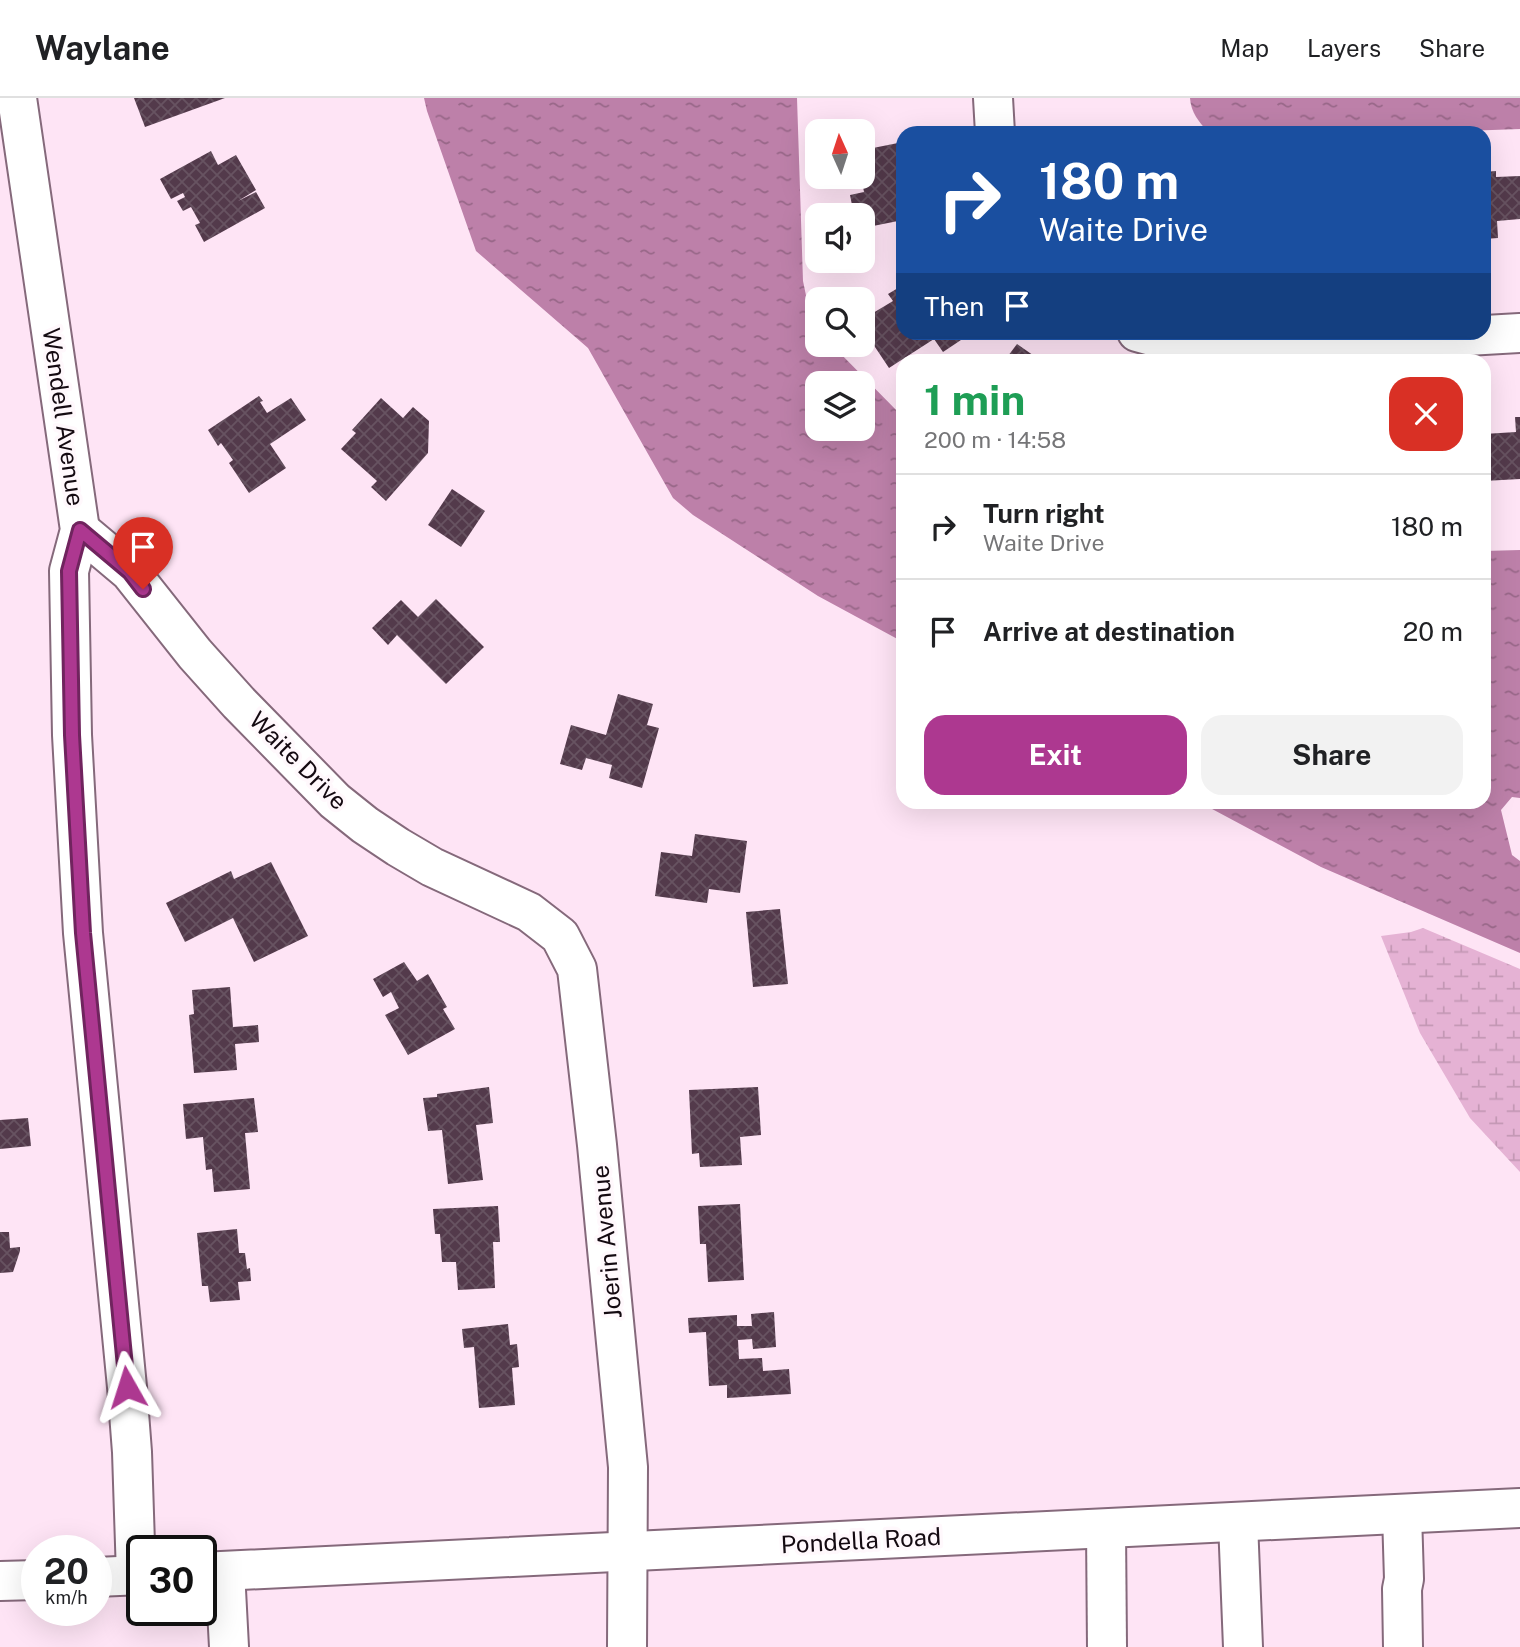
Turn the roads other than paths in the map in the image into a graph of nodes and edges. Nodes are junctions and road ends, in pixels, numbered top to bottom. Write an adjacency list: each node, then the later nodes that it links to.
1 (17, 98): 8 (street, Wendell Avenue)
2 (993, 98): 3 (street)
3 (995, 126)
4 (1520, 333): 5 (street)
5 (1491, 335)
6 (1166, 340): 7 (street)
7 (1398, 340)
8 (80, 530): 9 (street, Waite Drive); 14 (street, Wendell Avenue)
9 (560, 936): 15 (street, Joerin Avenue)
10 (1520, 1508): 11 (street, Pondella Road)
11 (1402, 1514): 12 (street, Pondella Road); 24 (street)
12 (1238, 1522): 13 (street, Pondella Road); 23 (street)
13 (1106, 1529): 15 (street, Pondella Road); 22 (street)
14 (137, 1535)
15 (627, 1552): 16 (street, Pondella Road); 21 (street, Joerin Avenue)
16 (217, 1571)
17 (21, 1580): 18 (street)
18 (0, 1581)
19 (217, 1590): 20 (street)
20 (229, 1647)
21 (627, 1647)
22 (1107, 1647)
23 (1243, 1647)
24 (1403, 1647)

